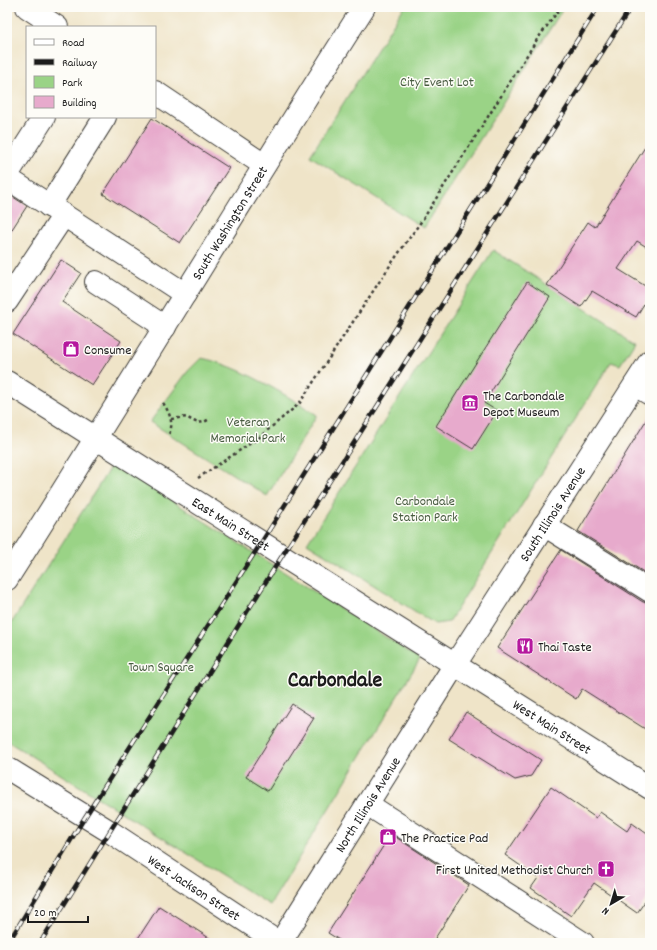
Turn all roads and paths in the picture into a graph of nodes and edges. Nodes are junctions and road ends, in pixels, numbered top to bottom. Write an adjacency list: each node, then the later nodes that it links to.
1 (27, 7): 4 (main road)
2 (364, 7): 8 (main road, South Washington Street)
3 (561, 7): 24 (path)
4 (56, 26)
5 (156, 93): 8 (main road)
6 (43, 118): 9 (main road)
7 (104, 118): 11 (main road)
8 (264, 165): 13 (main road, South Washington Street)
9 (7, 174)
10 (7, 178): 11 (main road)
11 (56, 211): 13 (main road); 14 (main road)
12 (96, 282): 15 (main road)
13 (185, 294): 15 (main road, South Washington Street)
14 (7, 301)
15 (165, 327): 23 (main road, South Washington Street)
16 (650, 361): 18 (main road, South Illinois Avenue)
17 (7, 382): 23 (main road, East Main Street)
18 (642, 390): 25 (main road, South Illinois Avenue)
19 (164, 404): 20 (path)
20 (171, 419): 21 (path); 22 (path)
21 (210, 419)
22 (169, 434)
23 (96, 439): 26 (main road, South Washington Street); 28 (main road, East Main Street)
24 (212, 468)
25 (544, 525): 27 (main road); 28 (main road, South Illinois Avenue)
26 (7, 579)
27 (650, 591)
28 (454, 666): 30 (main road, West Main Street); 31 (main road, North Illinois Avenue)
29 (7, 768): 32 (main road, West Jackson Street)
30 (650, 788)
31 (367, 804): 32 (main road, North Illinois Avenue); 33 (main road)
32 (280, 943)
33 (583, 943)

